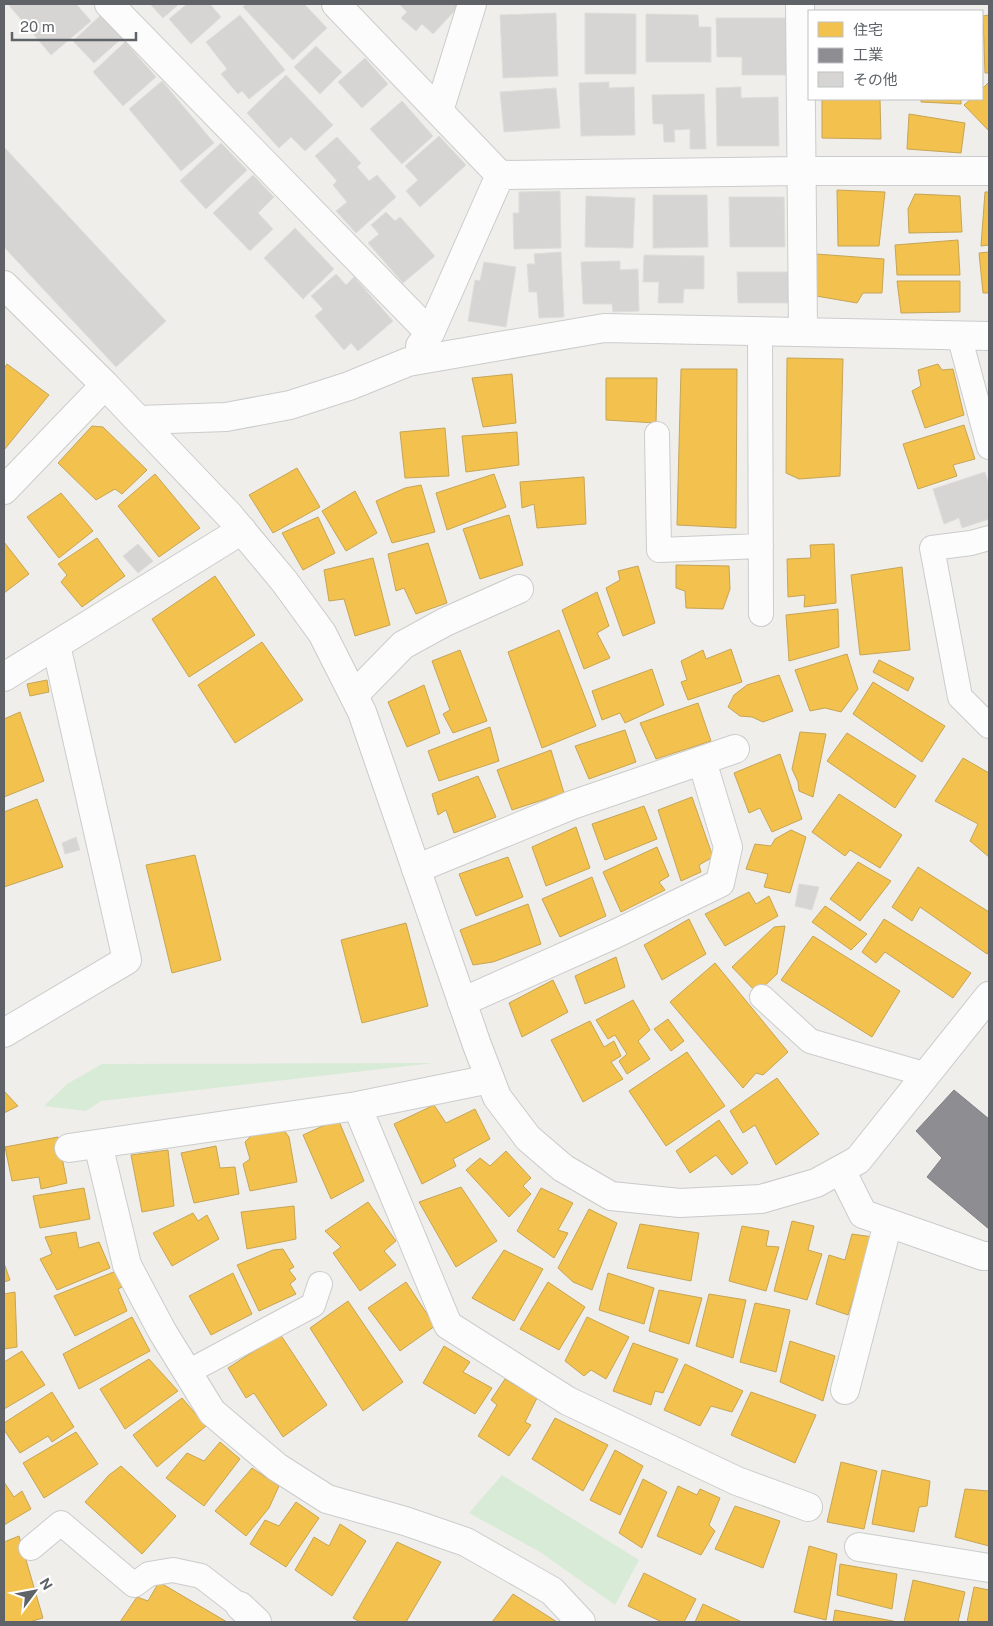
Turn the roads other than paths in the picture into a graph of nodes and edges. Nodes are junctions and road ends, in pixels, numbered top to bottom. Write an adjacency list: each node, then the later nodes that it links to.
1 (109, 4): 12 (street)
2 (336, 4): 5 (street)
3 (472, 4): 5 (street)
4 (800, 4): 6 (street)
5 (439, 111): 8 (street)
6 (801, 171): 7 (street); 8 (street); 11 (street)
7 (989, 171)
8 (500, 175): 12 (street)
9 (4, 284): 16 (street)
10 (760, 331): 11 (street); 15 (street); 23 (lane)
11 (802, 331): 13 (street)
12 (430, 333): 15 (street)
13 (959, 335): 14 (street); 19 (lane)
14 (989, 336)
15 (408, 362): 17 (street)
16 (105, 385): 17 (street); 20 (street)
17 (139, 420): 21 (street)
18 (657, 434): 23 (lane)
19 (989, 447)
20 (4, 490)
21 (242, 530): 26 (street); 28 (street)
22 (989, 538): 29 (lane)
23 (761, 546): 25 (lane)
24 (519, 589): 28 (street)
25 (761, 614)
26 (56, 645): 27 (street); 36 (street)
27 (4, 677)
28 (354, 695): 32 (street)
29 (989, 726)
30 (735, 749): 31 (street)
31 (702, 761): 32 (street); 35 (street)
32 (416, 869): 35 (street)
33 (989, 996): 37 (street)
34 (762, 997): 37 (lane)
35 (462, 1002): 38 (street)
36 (4, 1033)
37 (927, 1075): 42 (street)
38 (490, 1079): 39 (street); 42 (street)
39 (357, 1106): 40 (street); 48 (street)
40 (98, 1144): 41 (street); 46 (street)
41 (69, 1148)
42 (841, 1170): 43 (street)
43 (888, 1222): 44 (street); 47 (street)
44 (989, 1256)
45 (320, 1284): 46 (lane)
46 (188, 1372): 53 (street)
47 (845, 1390)
48 (808, 1507)
49 (859, 1547): 51 (street)
50 (31, 1548): 52 (lane)
51 (989, 1568)
52 (248, 1614)
53 (581, 1622)

